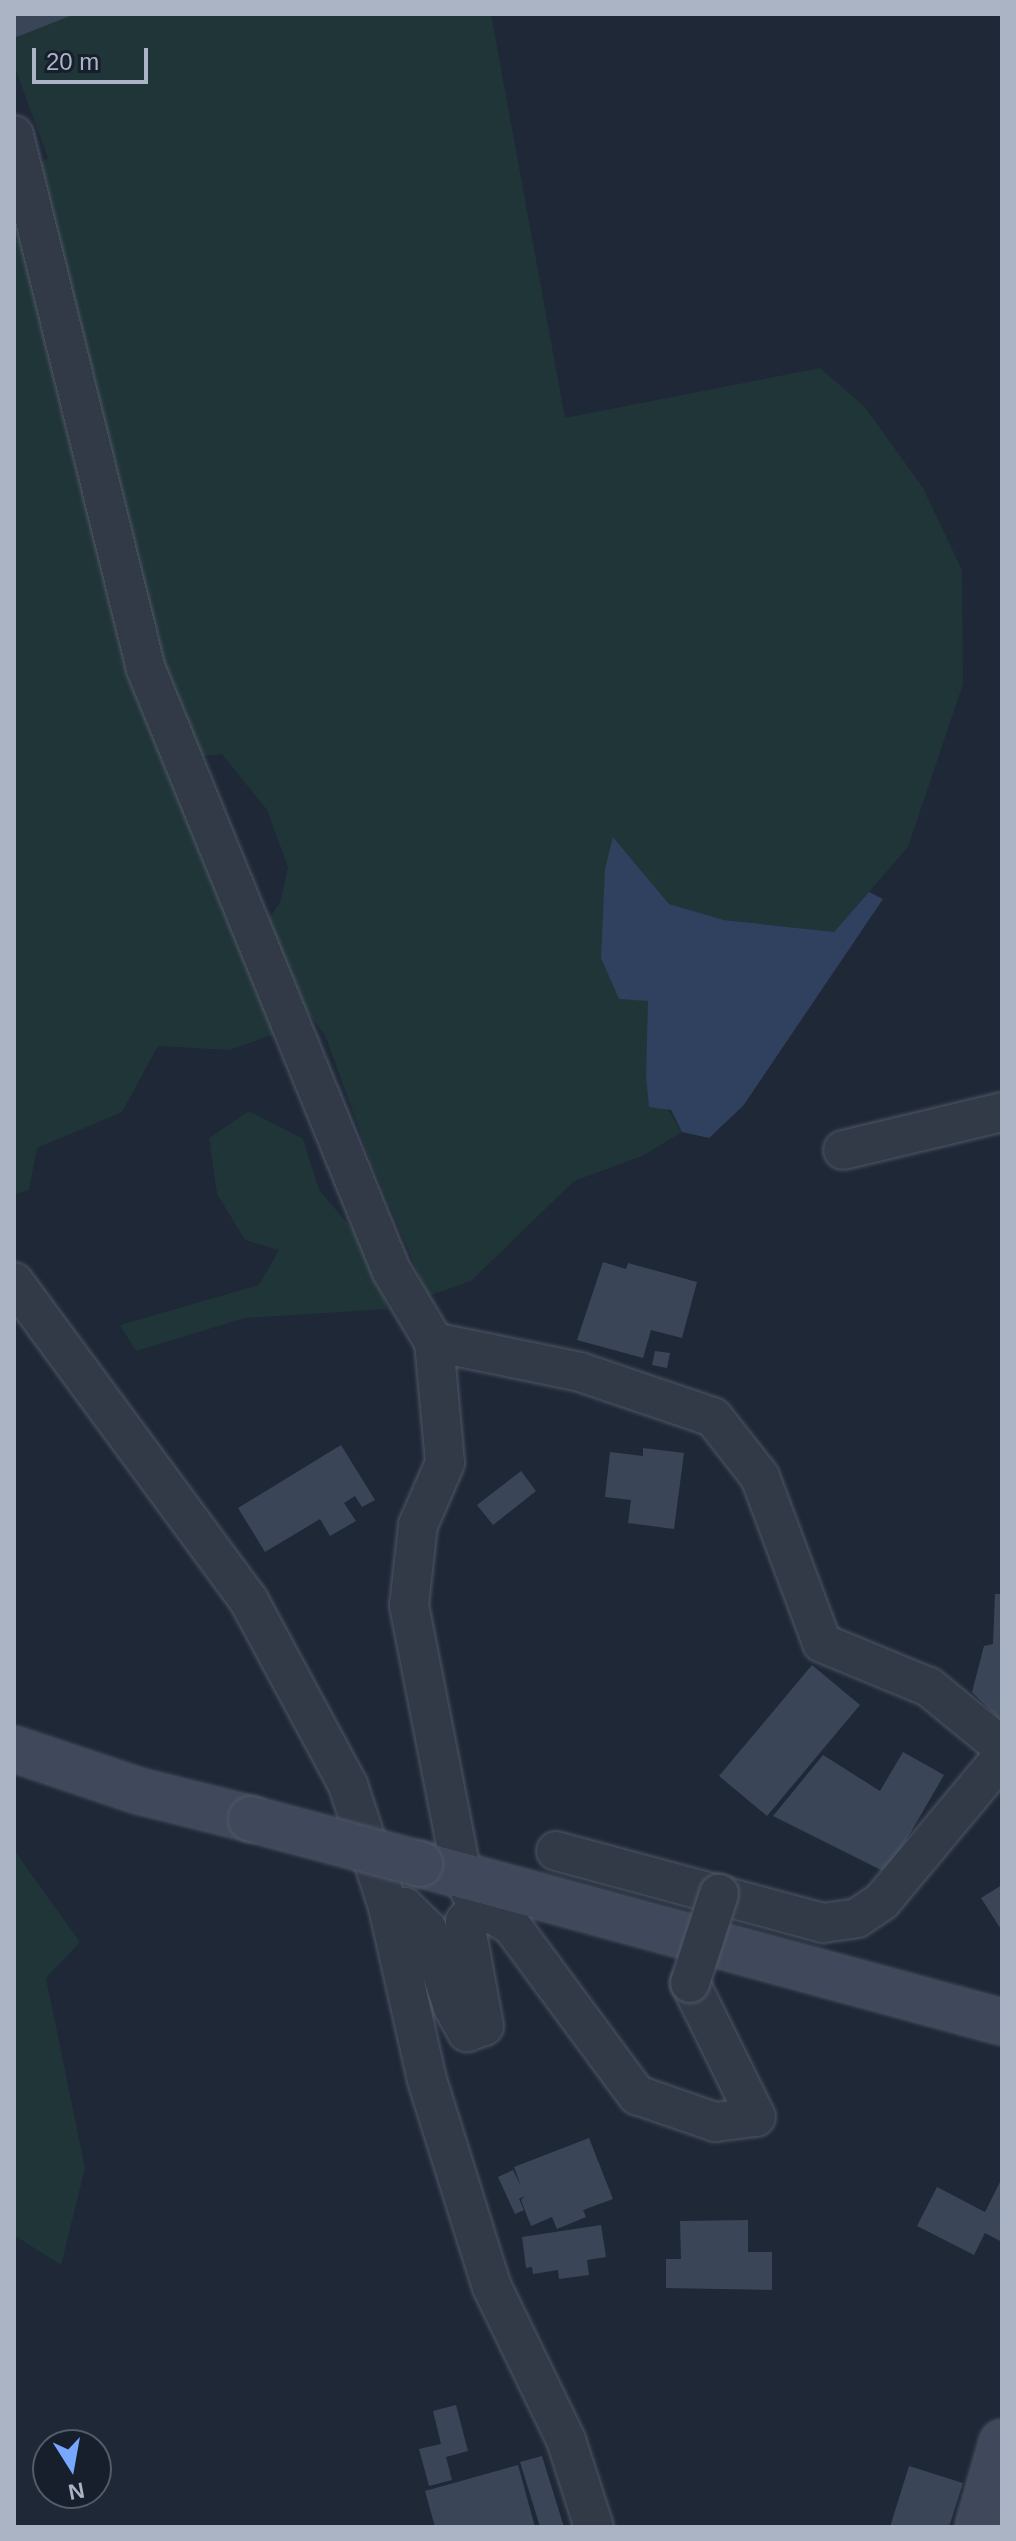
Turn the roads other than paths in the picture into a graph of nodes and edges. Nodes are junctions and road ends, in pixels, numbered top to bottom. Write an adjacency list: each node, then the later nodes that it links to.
1 (14, 135): 5 (street)
2 (1002, 1112): 3 (street)
3 (843, 1150)
4 (18, 1297): 12 (street)
5 (434, 1342): 6 (street); 10 (street)
6 (1002, 1747)
7 (14, 1749): 10 (street, bridge)
8 (1002, 1757): 11 (street)
9 (556, 1851): 11 (street)
10 (470, 1890): 11 (street, bridge); 12 (street); 13 (street)
11 (719, 1894)
12 (388, 1907): 15 (street)
13 (1002, 2022)
14 (1002, 2442): 16 (street)
15 (594, 2527)
16 (978, 2527)

